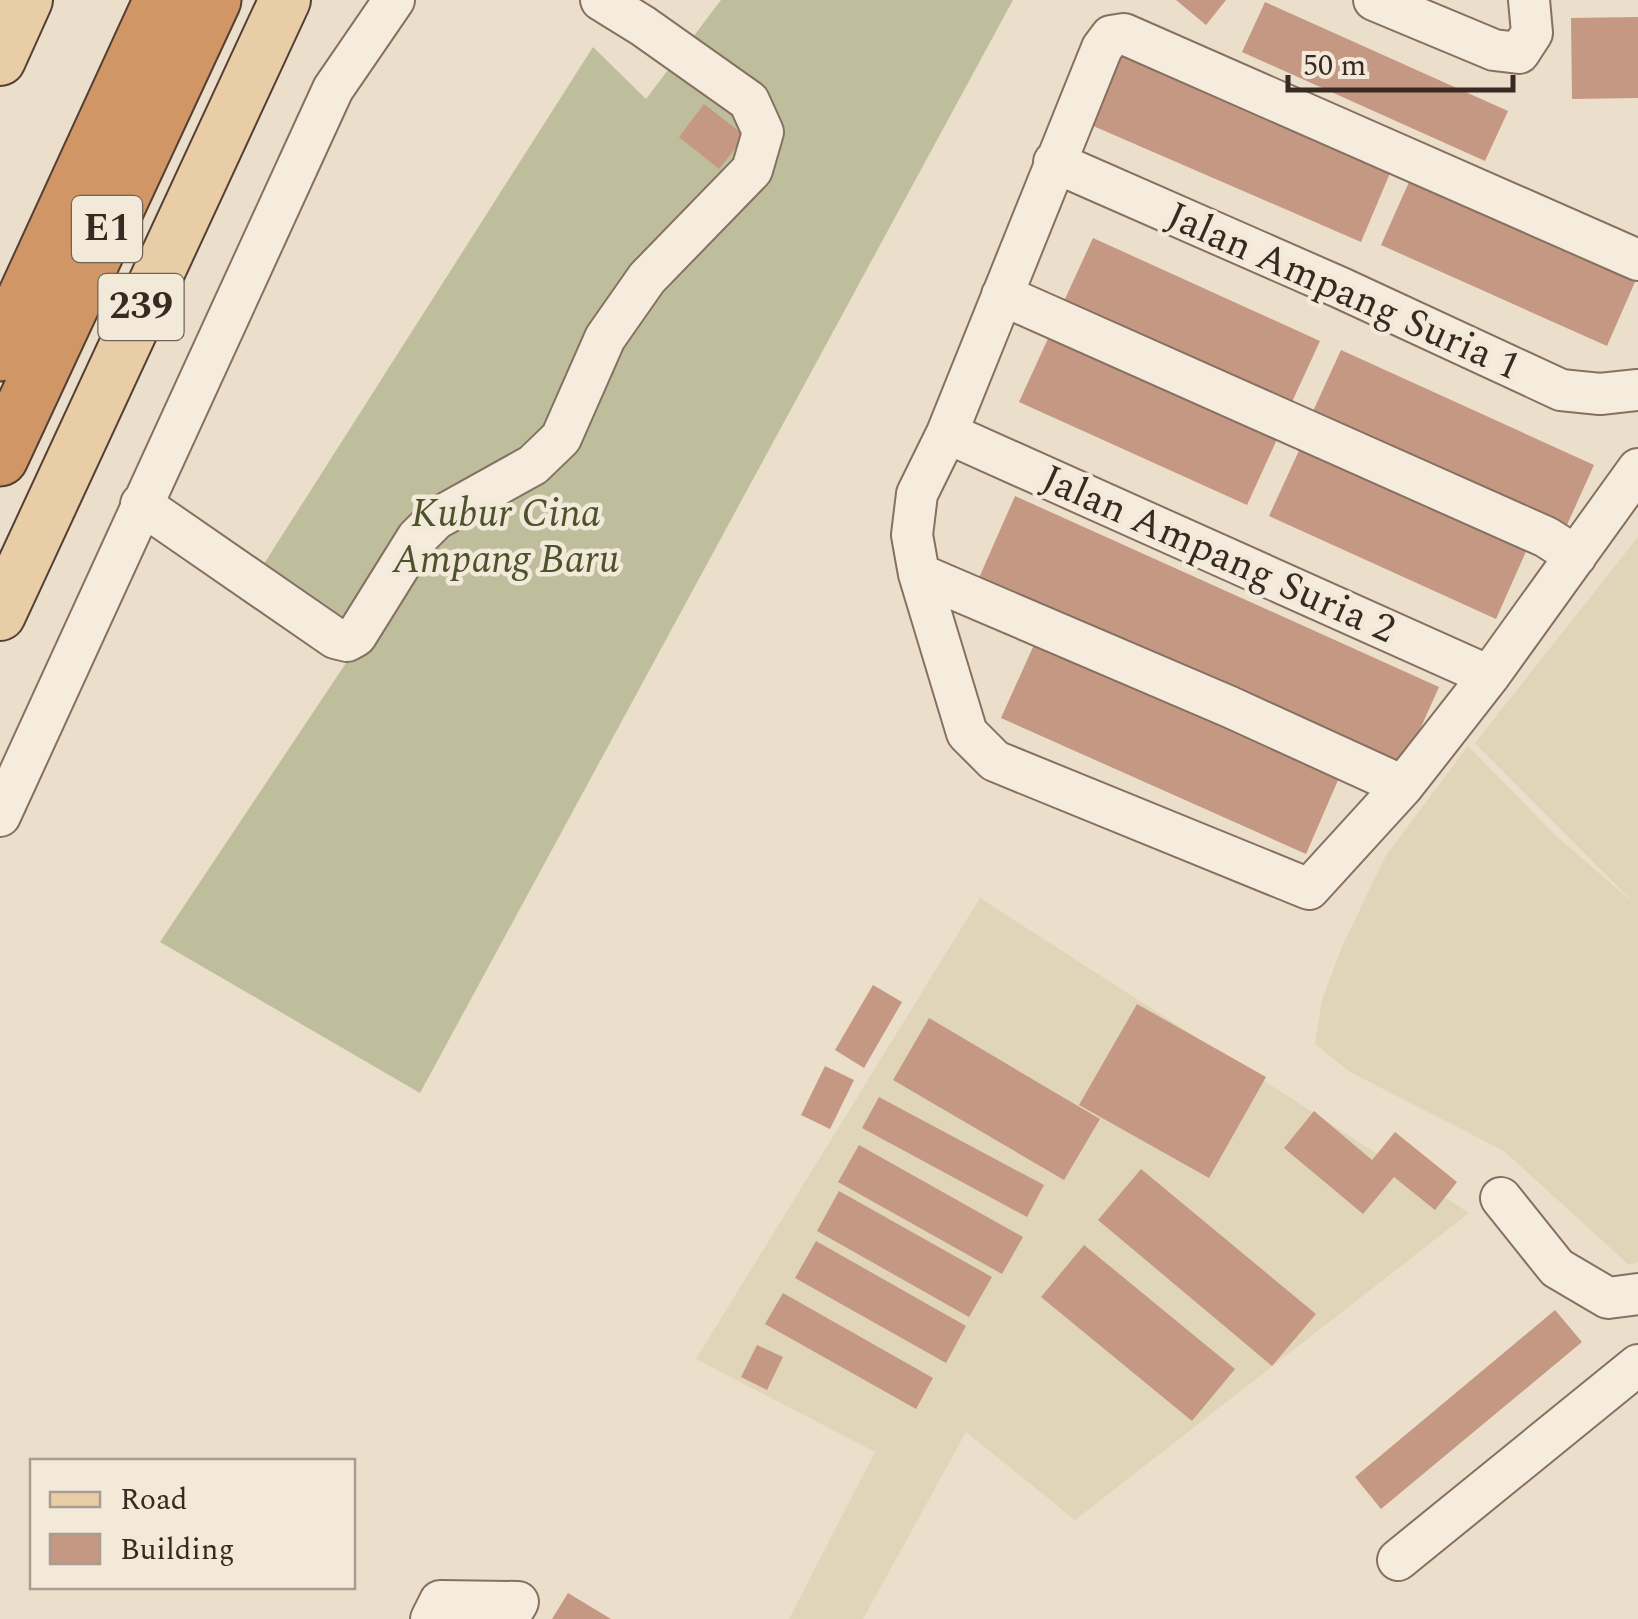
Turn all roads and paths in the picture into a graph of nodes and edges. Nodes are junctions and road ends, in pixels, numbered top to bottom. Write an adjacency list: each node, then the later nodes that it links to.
1 (27, 0): 9 (main road)
2 (162, 0): 13 (highway, E1)
3 (213, 0): 16 (highway, E1)
4 (285, 0): 21 (main road, 239)
5 (394, 0): 18 (street)
6 (600, 0): 18 (street)
7 (1374, 0): 8 (street)
8 (1529, 0)
9 (0, 60)
10 (1054, 162): 11 (street); 12 (street); 14 (street, Jalan Ampang Suria 1)
11 (1638, 260)
12 (1002, 294): 15 (street); 19 (street)
13 (0, 352)
14 (1638, 390)
15 (948, 434): 20 (street); 22 (street, Jalan Ampang Suria 2)
16 (0, 458)
17 (1638, 469): 19 (street)
18 (141, 504): 24 (street)
19 (1576, 556): 22 (street)
20 (920, 574): 23 (street); 23 (street)
21 (0, 615)
22 (1489, 676): 23 (street)
23 (1402, 786)
24 (0, 816)
25 (1501, 1198): 26 (street)
26 (1638, 1294)
27 (1638, 1365): 28 (street)
28 (1398, 1560)
29 (431, 1619): 30 (street)
30 (508, 1619)

